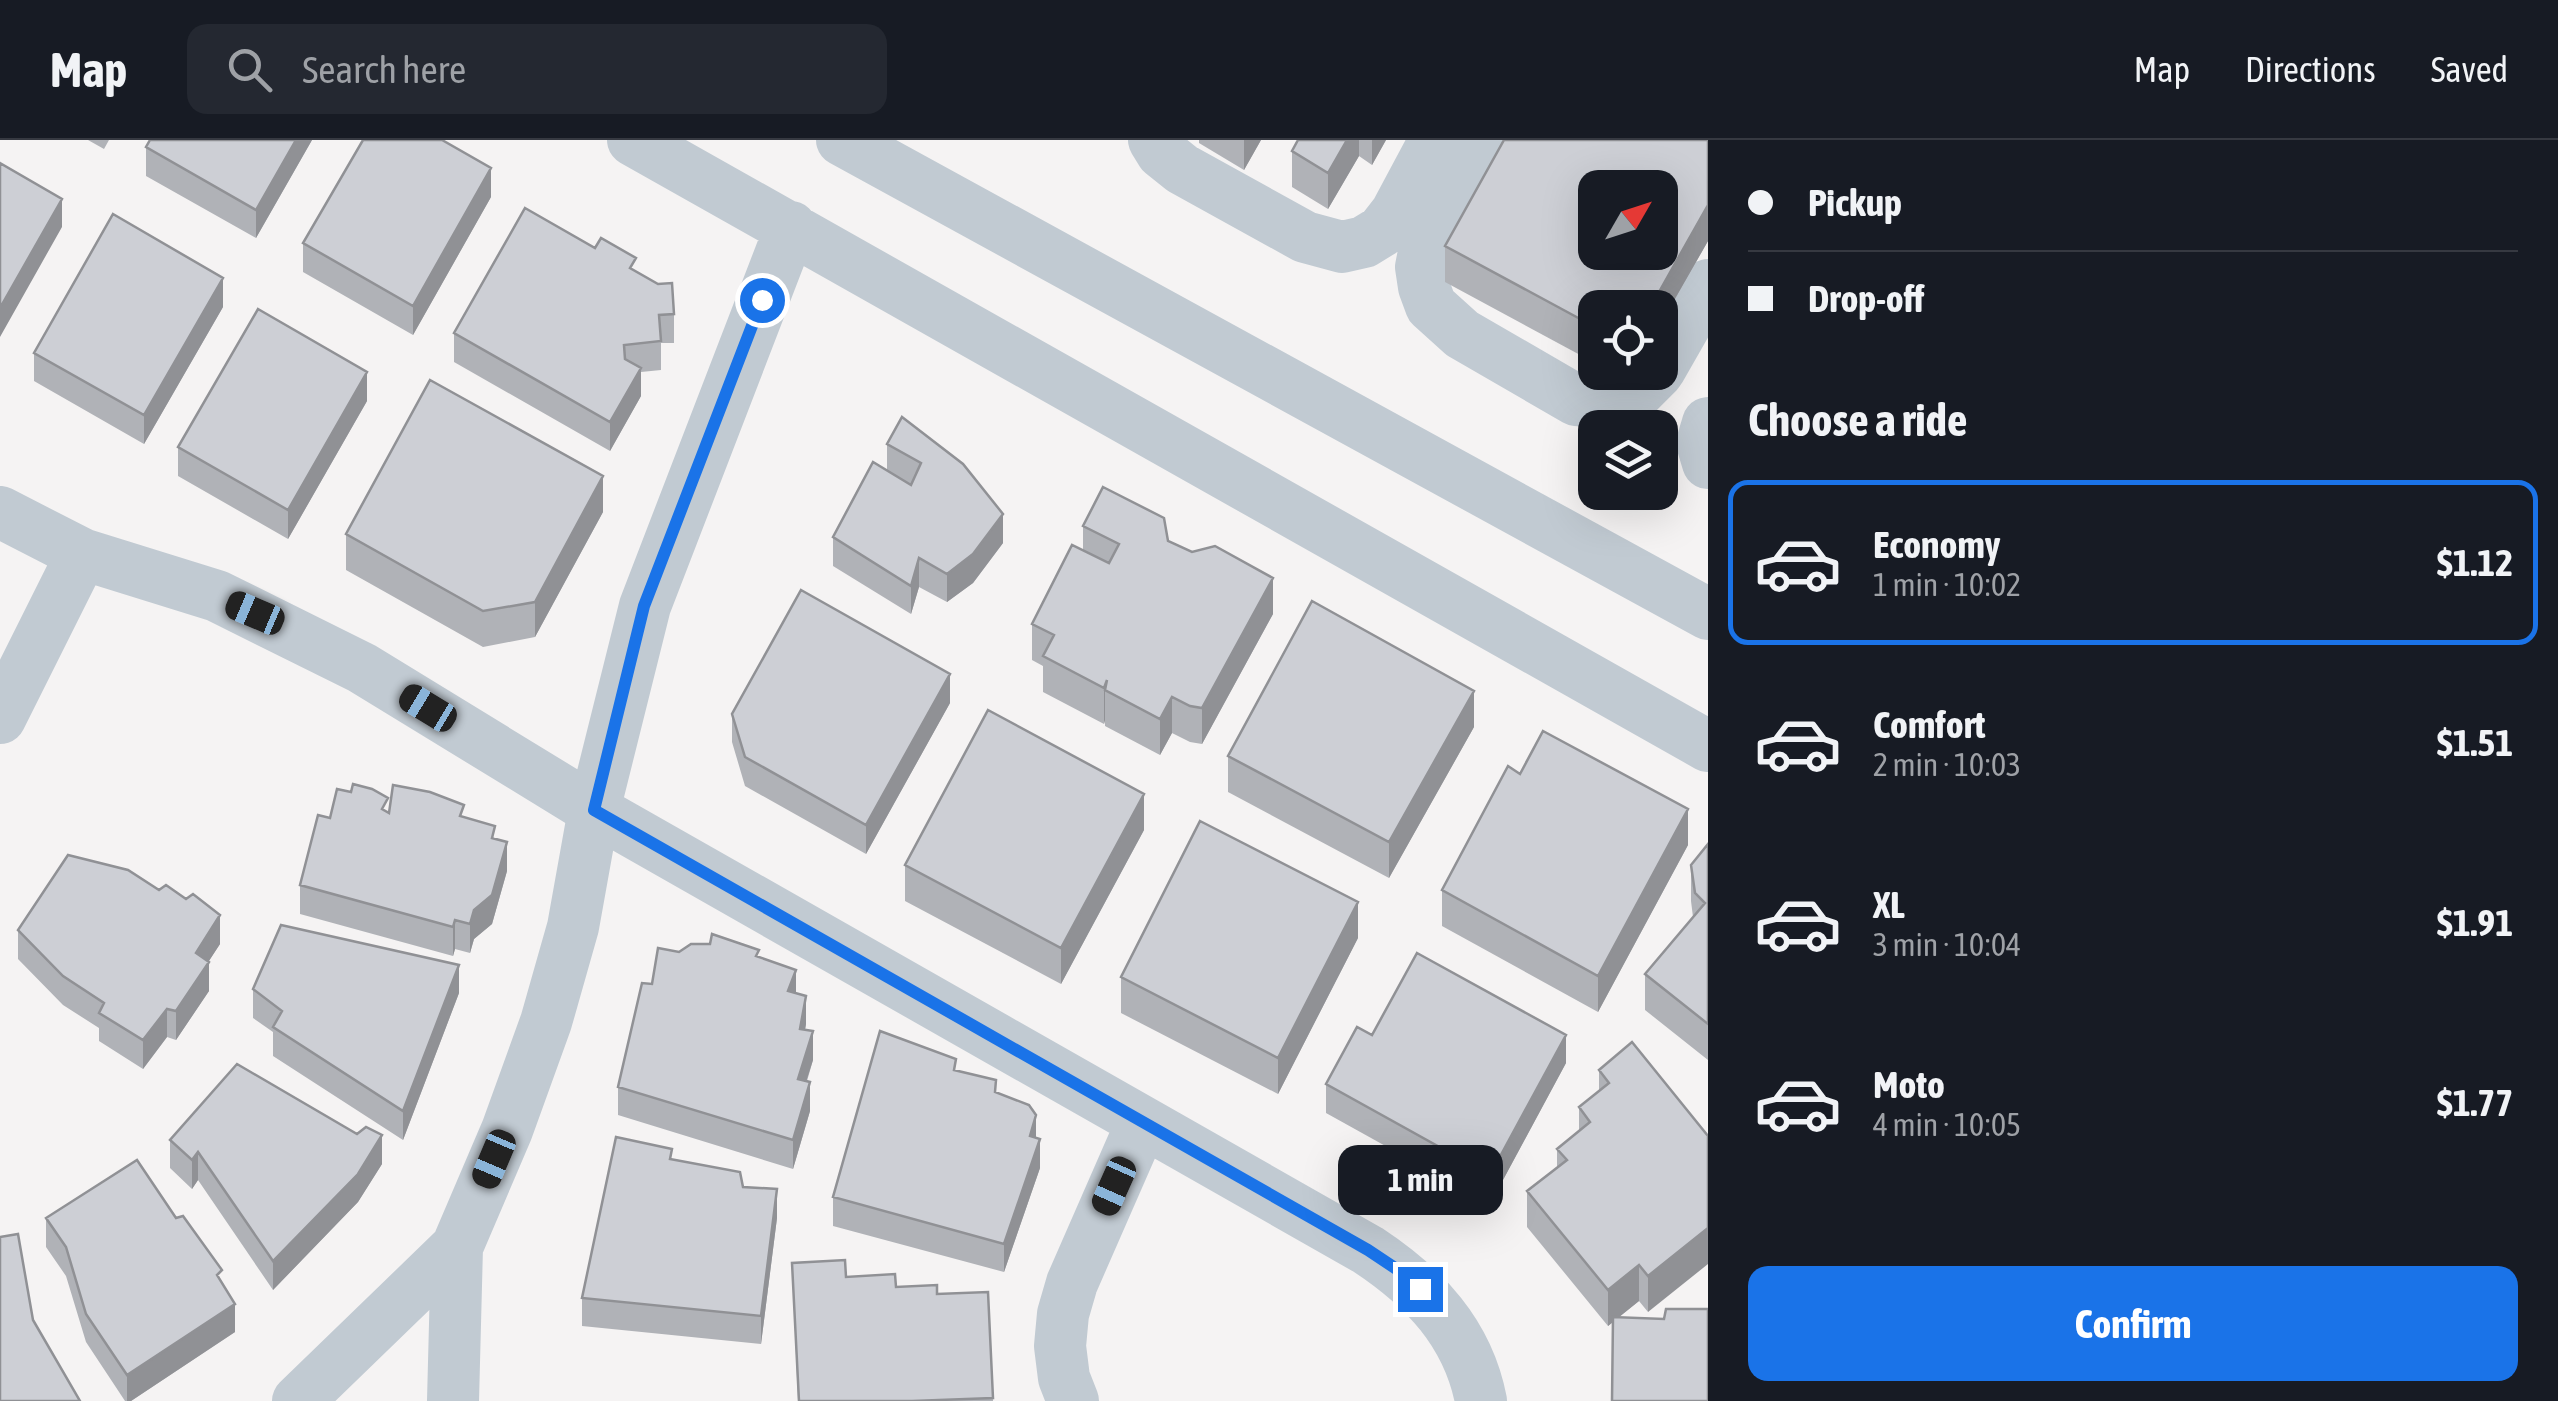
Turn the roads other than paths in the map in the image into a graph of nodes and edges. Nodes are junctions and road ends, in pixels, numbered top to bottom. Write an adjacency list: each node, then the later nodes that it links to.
1 (633, 140): 6 (street)
2 (842, 140): 14 (street)
3 (1154, 140): 4 (street)
4 (1436, 140)
5 (1482, 140): 9 (street)
6 (791, 227): 16 (street); 17 (street)
7 (1708, 285): 8 (street)
8 (1678, 338)
9 (1640, 390)
10 (1708, 422): 11 (street)
11 (1708, 463)
12 (0, 512): 13 (street)
13 (82, 554): 15 (street); 17 (street)
14 (1708, 614)
15 (0, 718)
16 (1708, 746)
17 (594, 810): 18 (street); 19 (street)
18 (1142, 1123): 22 (street); 23 (street)
19 (457, 1247): 20 (street); 21 (street)
20 (298, 1401)
21 (453, 1401)
22 (1072, 1401)
23 (1481, 1401)

